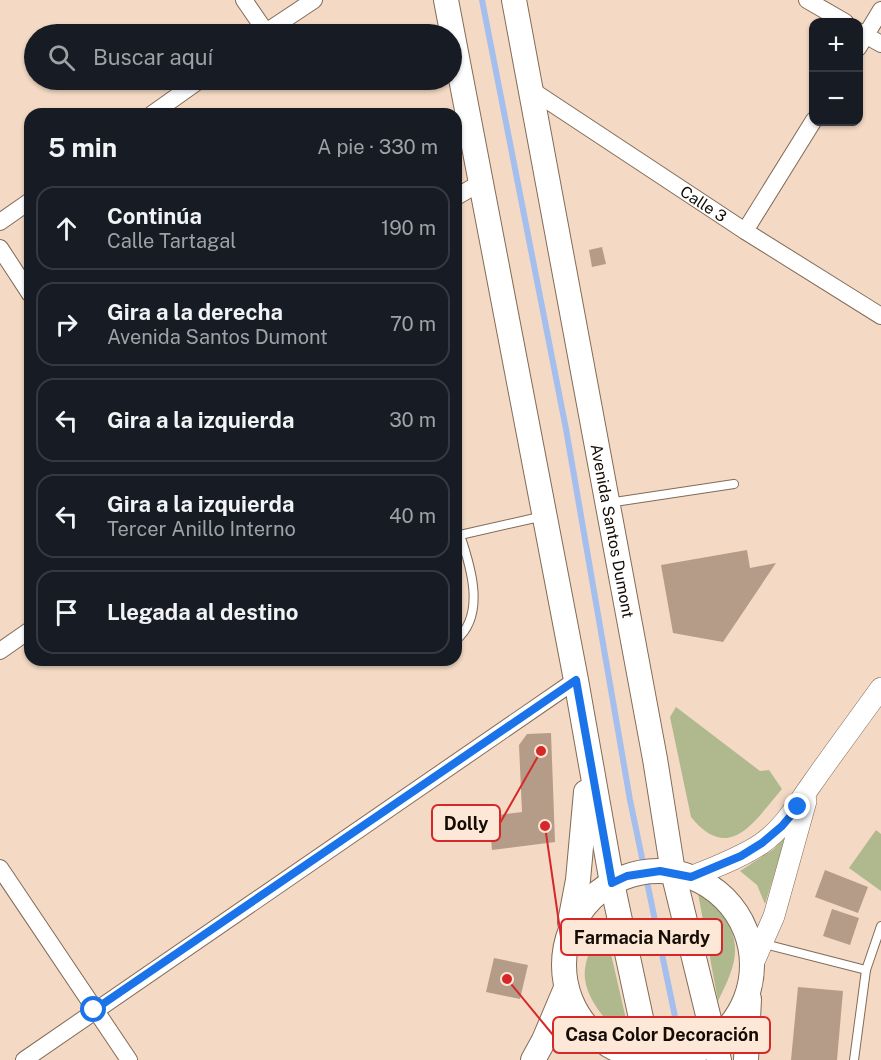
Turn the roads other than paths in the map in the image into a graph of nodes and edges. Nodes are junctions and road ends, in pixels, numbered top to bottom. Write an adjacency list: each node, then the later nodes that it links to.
1 (244, 0): 8 (street)
2 (314, 0): 9 (street)
3 (446, 0): 10 (main road)
4 (514, 0): 15 (main road, Avenida Santos Dumont)
5 (807, 0): 7 (street)
6 (881, 10): 11 (street)
7 (837, 18)
8 (259, 24)
9 (278, 24)
10 (450, 24)
11 (863, 35)
12 (863, 39): 13 (street)
13 (881, 44)
14 (462, 86): 19 (main road)
15 (530, 89): 23 (street, Calle 3); 28 (main road, Avenida Santos Dumont)
16 (186, 90): 17 (street)
17 (160, 108)
18 (809, 126): 23 (street)
19 (480, 183): 20 (street); 29 (main road)
20 (462, 194)
21 (24, 205): 22 (street)
22 (0, 222)
23 (745, 231): 26 (street, Calle 3)
24 (0, 248): 25 (street)
25 (24, 285)
26 (881, 316)
27 (735, 484): 28 (lane)
28 (608, 503): 40 (main road, Avenida Santos Dumont)
29 (544, 516): 30 (lane); 35 (main road)
30 (462, 533)
31 (462, 543): 33 (lane)
32 (24, 634): 34 (street)
33 (462, 635)
34 (0, 651)
35 (576, 680): 37 (main road); 49 (street)
36 (881, 688): 38 (street)
37 (588, 751): 41 (main road); 43 (main road)
38 (811, 786): 40 (street); 44 (street)
39 (0, 868): 49 (street)
40 (675, 873): 41 (main road); 47 (main road); 50 (main road, Avenida Santos Dumont)
41 (619, 880): 43 (main road); 51 (main road)
42 (881, 926): 45 (lane)
43 (566, 942): 48 (main road)
44 (761, 943): 46 (lane); 47 (street)
45 (878, 947): 46 (lane)
46 (866, 970): 56 (lane)
47 (751, 974): 50 (main road); 55 (main road)
48 (566, 988): 51 (main road); 54 (main road)
49 (94, 1010): 52 (street); 53 (street)
50 (712, 1050): 51 (main road)
51 (641, 1059)
52 (24, 1060)
53 (129, 1060)
54 (533, 1060)
55 (746, 1060)
56 (854, 1060)

